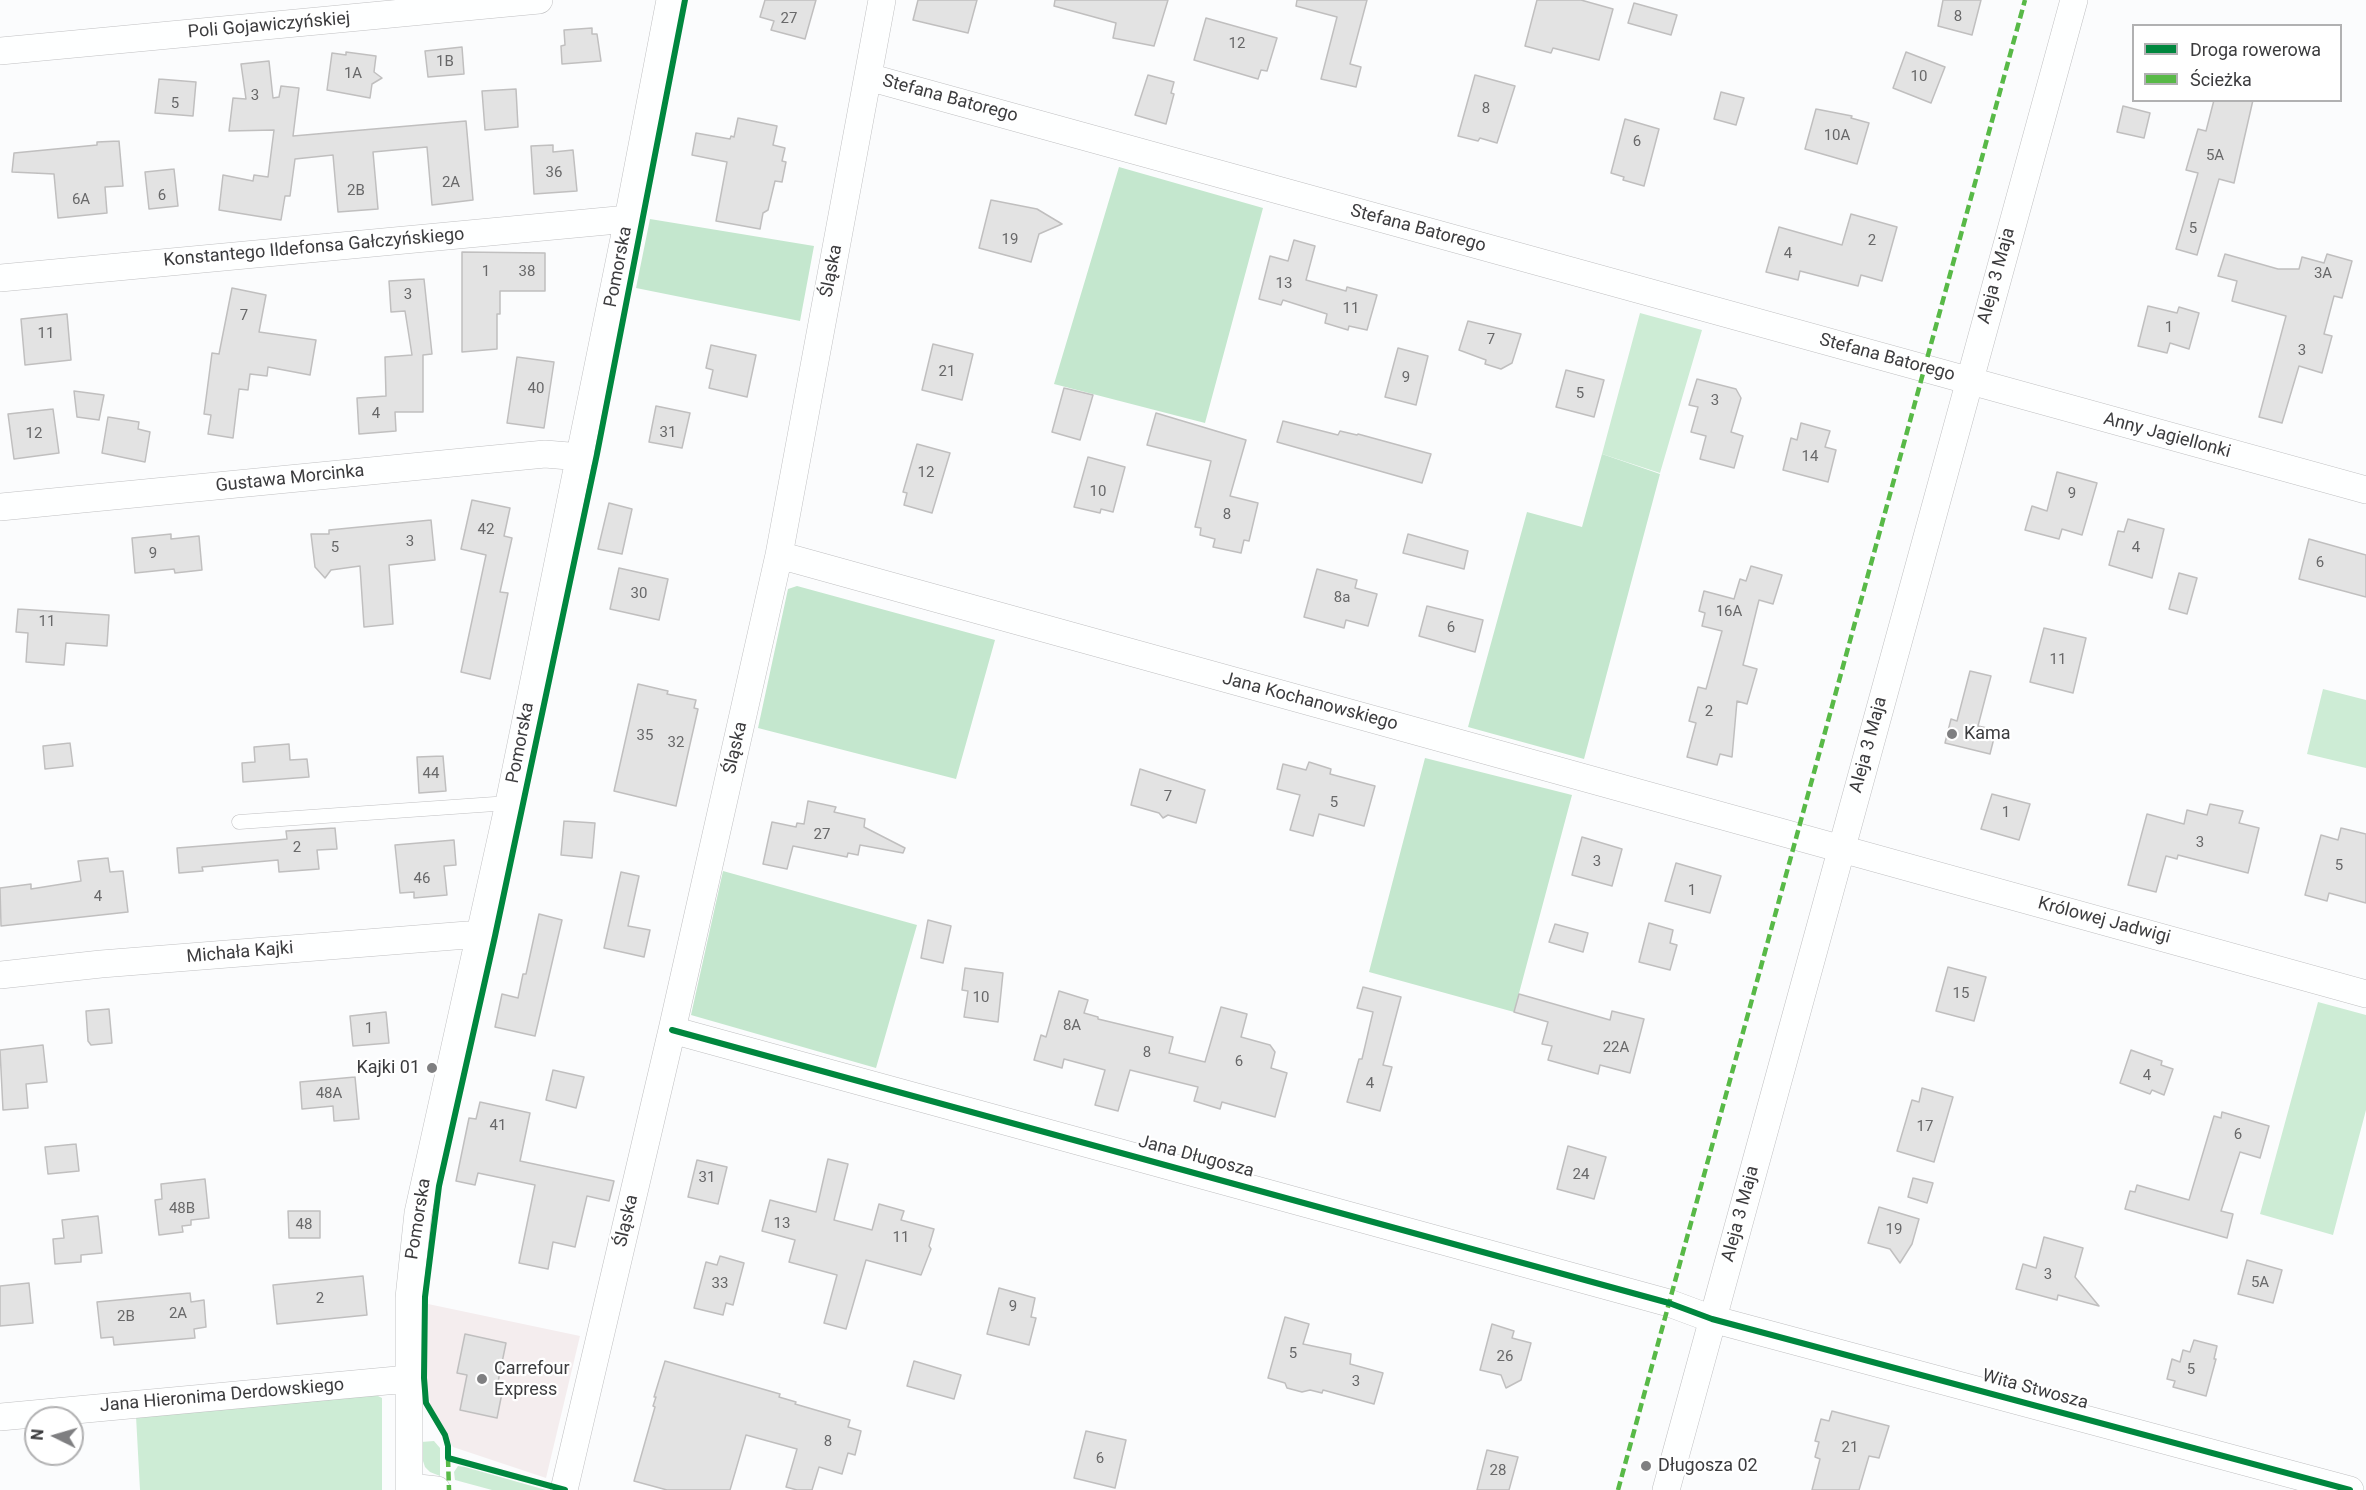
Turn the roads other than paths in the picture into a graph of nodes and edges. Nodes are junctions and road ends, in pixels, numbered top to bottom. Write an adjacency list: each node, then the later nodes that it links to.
1 (539, 0): 5 (street, Poli Gojawiczyńskiej)
2 (670, 0): 7 (street, Pomorska)
3 (882, 0): 6 (street, Śląska)
4 (2074, 0): 9 (street, Aleja 3 Maja)
5 (0, 51)
6 (868, 77): 9 (street, Stefana Batorego); 13 (street, Śląska)
7 (628, 219): 8 (street, Konstantego Ildefonsa Gałczyńskiego); 10 (street, Pomorska)
8 (0, 278)
9 (1968, 381): 11 (street, Anny Jagiellonki); 16 (street, Aleja 3 Maja)
10 (581, 457): 12 (street, Gustawa Morcinka); 14 (street, Pomorska)
11 (2366, 490)
12 (0, 507)
13 (779, 555): 16 (street, Jana Kochanowskiego); 20 (street, Śląska)
14 (509, 803): 15 (lane); 17 (street, Pomorska)
15 (239, 822)
16 (1841, 848): 19 (street, Królowej Jadwigi); 21 (street, Aleja 3 Maja)
17 (480, 934): 18 (street, Michała Kajki); 22 (street, Pomorska)
18 (0, 975)
19 (2366, 994)
20 (672, 1030): 21 (street, Jana Długosza); 26 (street, Śląska)
21 (1712, 1318): 27 (street, Aleja 3 Maja); 28 (street, Wita Stwosza)
22 (408, 1379): 23 (street, Jana Hieronima Derdowskiego); 24 (street, Pomorska)
23 (0, 1417)
24 (409, 1488): 25 (street)
25 (437, 1490)
26 (564, 1490)
27 (1666, 1490)
28 (2350, 1490)

